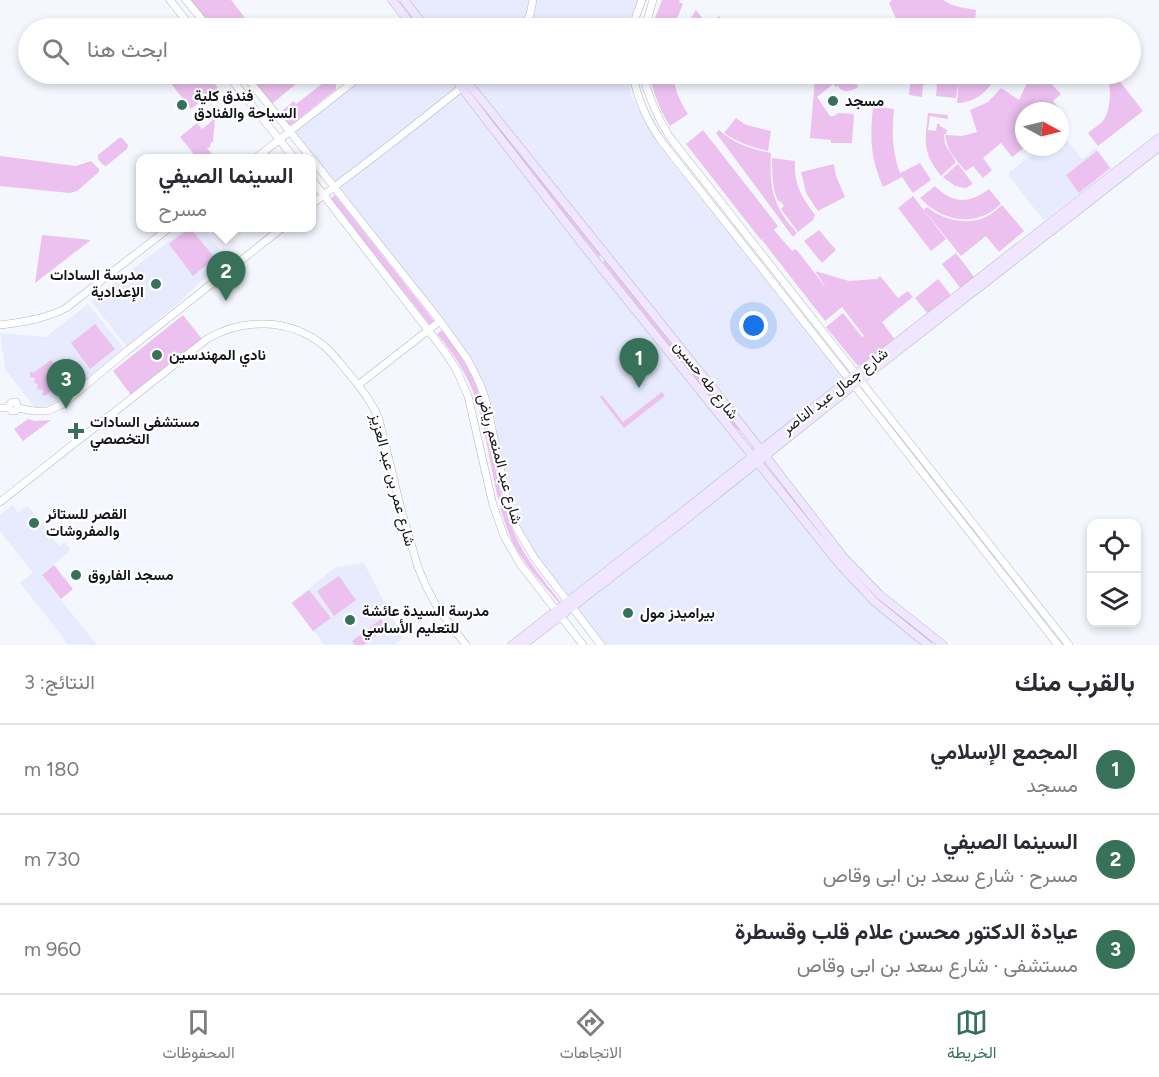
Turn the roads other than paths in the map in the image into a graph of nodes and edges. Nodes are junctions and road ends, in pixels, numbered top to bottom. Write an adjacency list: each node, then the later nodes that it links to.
1 (170, 0): 8 (street)
2 (186, 0): 9 (street)
3 (392, 0): 10 (main road)
4 (404, 0): 11 (main road)
5 (532, 0): 12 (street)
6 (642, 0): 13 (street)
7 (653, 0): 14 (street)
8 (185, 18)
9 (200, 18)
10 (406, 18)
11 (416, 18)
12 (528, 18)
13 (637, 18)
14 (648, 18)
15 (235, 84): 24 (street)
16 (252, 84): 21 (street, شارع عبد المنعم رياض)
17 (350, 84): 21 (street)
18 (635, 84): 25 (street)
19 (646, 84): 22 (street)
20 (465, 85): 32 (street); 37 (main road, شارع طه حسين); 38 (main road, شارع طه حسين)
21 (290, 131): 24 (street); 29 (street, شارع عبد المنعم رياض)
22 (669, 136): 25 (street); 43 (street)
23 (1159, 138): 41 (main road, شارع جمال عبد الناصر)
24 (279, 140): 27 (street); 28 (street)
25 (662, 142): 43 (street)
26 (1159, 147): 41 (main road, شارع جمال عبد الناصر)
27 (262, 154)
28 (290, 154)
29 (307, 154)
30 (316, 165): 32 (street, شارع عبد المنعم رياض)
31 (316, 185): 33 (street, شارع عبد المنعم رياض)
32 (333, 186): 33 (street); 39 (street, شارع عبد المنعم رياض)
33 (323, 195): 34 (street); 42 (street, شارع عبد المنعم رياض)
34 (316, 201)
35 (164, 232): 40 (street)
36 (277, 232): 45 (street)
37 (604, 252): 38 (main road); 46 (main road, شارع طه حسين)
38 (596, 260): 47 (main road, شارع طه حسين)
39 (440, 321): 42 (street); 49 (street, شارع عبد المنعم رياض)
40 (0, 325)
41 (920, 329): 43 (main road, شارع جمال عبد الناصر)
42 (428, 330): 44 (street); 50 (street, شارع عبد المنعم رياض)
43 (855, 380): 46 (main road, شارع جمال عبد الناصر); 58 (street); 59 (street)
44 (358, 385): 48 (street, شارع عمر بن عبد العزيز); 51 (street, شارع عمر بن عبد العزيز)
45 (0, 408)
46 (763, 453): 47 (main road, شارع جمال عبد الناصر); 57 (main road, شارع طه حسين)
47 (755, 459): 49 (main road, شارع جمال عبد الناصر); 56 (main road, شارع طه حسين)
48 (0, 502)
49 (569, 605): 50 (main road, شارع جمال عبد الناصر); 55 (street, شارع عبد المنعم رياض)
50 (559, 613): 52 (main road, شارع جمال عبد الناصر); 53 (main road, شارع جمال عبد الناصر); 54 (street, شارع عبد المنعم رياض)
51 (466, 645)
52 (512, 645)
53 (523, 645)
54 (583, 645)
55 (601, 645)
56 (928, 645)
57 (943, 645)
58 (1058, 645)
59 (1069, 645)

